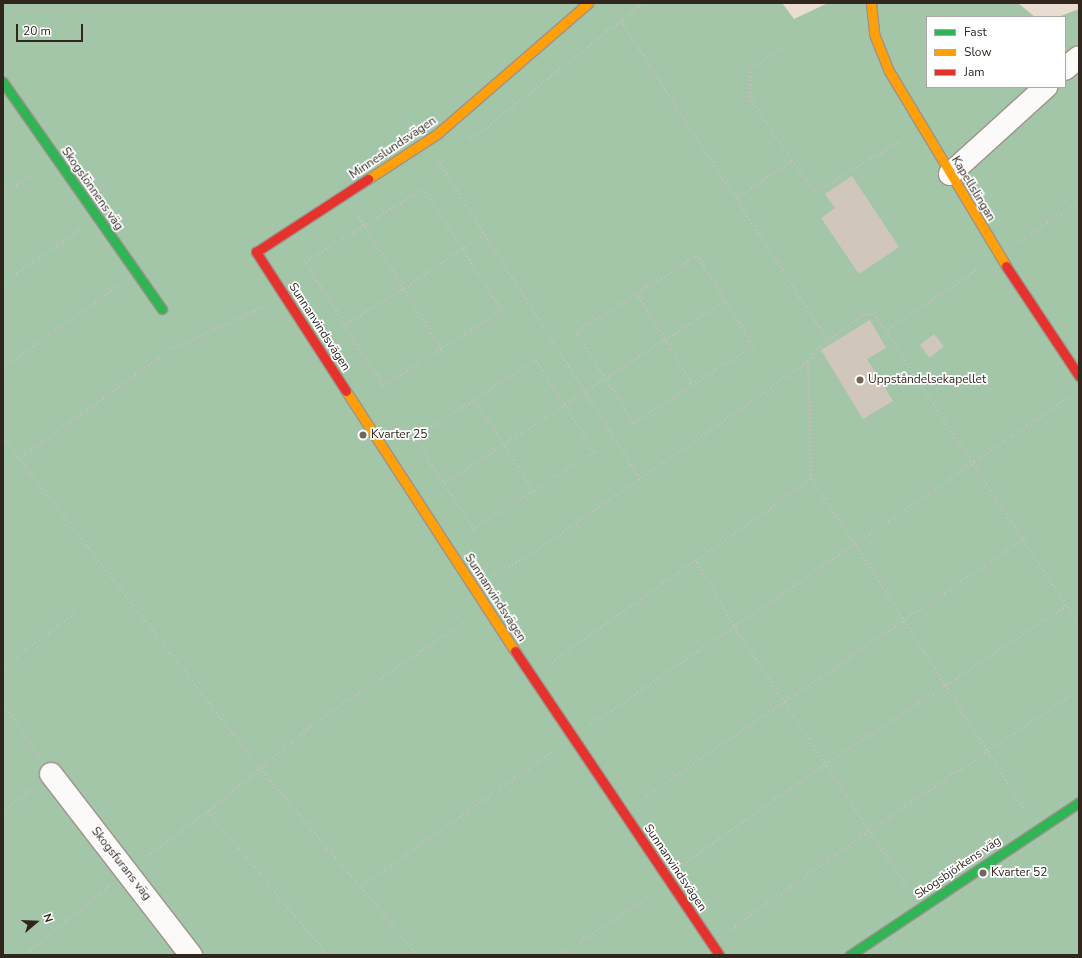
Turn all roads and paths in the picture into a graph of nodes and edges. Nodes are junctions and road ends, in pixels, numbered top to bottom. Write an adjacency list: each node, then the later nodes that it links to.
1 (588, 3): 11 (street, Minneslundsvägen)
2 (642, 3): 4 (path)
3 (870, 3): 10 (street, Kapellslingan)
4 (621, 20): 12 (path); 18 (path)
5 (781, 49): 14 (path)
6 (1079, 57): 7 (street)
7 (1066, 69)
8 (3, 82): 13 (street, Skogslönnens väg)
9 (1045, 88): 15 (street)
10 (922, 126): 14 (path); 15 (street, Kapellslingan)
11 (426, 141): 17 (street, Minneslundsvägen); 22 (path)
12 (461, 142)
13 (56, 158): 16 (path); 20 (street, Skogslönnens väg)
14 (792, 160): 18 (path)
15 (950, 174): 25 (street, Kapellslingan)
16 (3, 194)
17 (345, 194): 21 (path); 24 (street, Minneslundsvägen)
18 (737, 197): 36 (path)
19 (1079, 201): 25 (path)
20 (97, 217): 26 (street, Skogslönnens väg); 27 (path)
21 (365, 226): 23 (path); 28 (path); 33 (path)
22 (485, 233): 23 (path); 43 (path)
23 (463, 248): 28 (path); 37 (path)
24 (256, 252): 30 (street, Sunnanvindsvägen)
25 (999, 255): 34 (path); 40 (street, Kapellslingan)
26 (136, 273): 32 (street, Skogslönnens väg); 39 (path)
27 (3, 282)
28 (404, 288): 33 (path); 37 (path)
29 (637, 293): 31 (path); 35 (path); 41 (path)
30 (285, 297): 49 (path); 58 (street, Sunnanvindsvägen)
31 (726, 300): 35 (path); 42 (path)
32 (162, 309)
33 (343, 325): 37 (path)
34 (885, 331): 36 (path); 50 (path)
35 (666, 338): 41 (path); 42 (path)
36 (828, 340): 38 (path)
37 (442, 349)
38 (808, 361): 51 (path); 52 (path)
39 (3, 366)
40 (1079, 376)
41 (605, 378): 42 (path); 43 (path)
42 (693, 385)
43 (584, 392): 46 (path); 51 (path)
44 (1073, 394): 50 (path)
45 (475, 399): 46 (path); 48 (path); 53 (path)
46 (564, 404): 48 (path); 54 (path)
47 (3, 437): 49 (path)
48 (503, 444): 53 (path); 54 (path)
49 (18, 459): 74 (path)
50 (973, 462): 55 (path); 56 (path)
51 (640, 478): 58 (path)
52 (811, 479): 56 (path); 57 (path)
53 (444, 483): 54 (path)
54 (534, 491)
55 (1024, 538): 59 (path); 62 (path)
56 (856, 543): 62 (path); 64 (path)
57 (694, 559): 64 (path); 66 (path)
58 (474, 587): 60 (street, Sunnanvindsvägen)
59 (1067, 605): 63 (path); 67 (path)
60 (486, 607): 66 (street, Sunnanvindsvägen); 74 (path)
61 (74, 613): 65 (path)
62 (904, 621): 67 (path); 69 (path)
63 (1079, 624)
64 (734, 625): 69 (path); 71 (path)
65 (3, 666)
66 (531, 676): 71 (street, Sunnanvindsvägen)
67 (946, 685): 72 (path); 73 (path)
68 (1079, 690): 72 (path)
69 (784, 701): 73 (path); 78 (path)
70 (3, 702): 75 (path)
71 (573, 737): 78 (street, Sunnanvindsvägen); 82 (path)
72 (988, 751): 79 (path); 80 (path)
73 (825, 764): 80 (path); 81 (path)
74 (260, 768): 82 (path); 86 (path)
75 (51, 774): 77 (path); 85 (street, Skogsfurans väg)
76 (1079, 802): 79 (street, Skogsbjörkens väg)
77 (3, 812)
78 (624, 812): 81 (street, Sunnanvindsvägen)
79 (1038, 829): 83 (street, Skogsbjörkens väg)
80 (868, 831): 83 (path); 84 (path)
81 (668, 879): 84 (street, Sunnanvindsvägen); 88 (path)
82 (361, 886): 87 (path)
83 (921, 908): 90 (street, Skogsbjörkens väg)
84 (711, 943): 89 (street, Sunnanvindsvägen)
85 (191, 955)
86 (328, 955)
87 (418, 955)
88 (559, 955)
89 (719, 955)
90 (850, 955)

